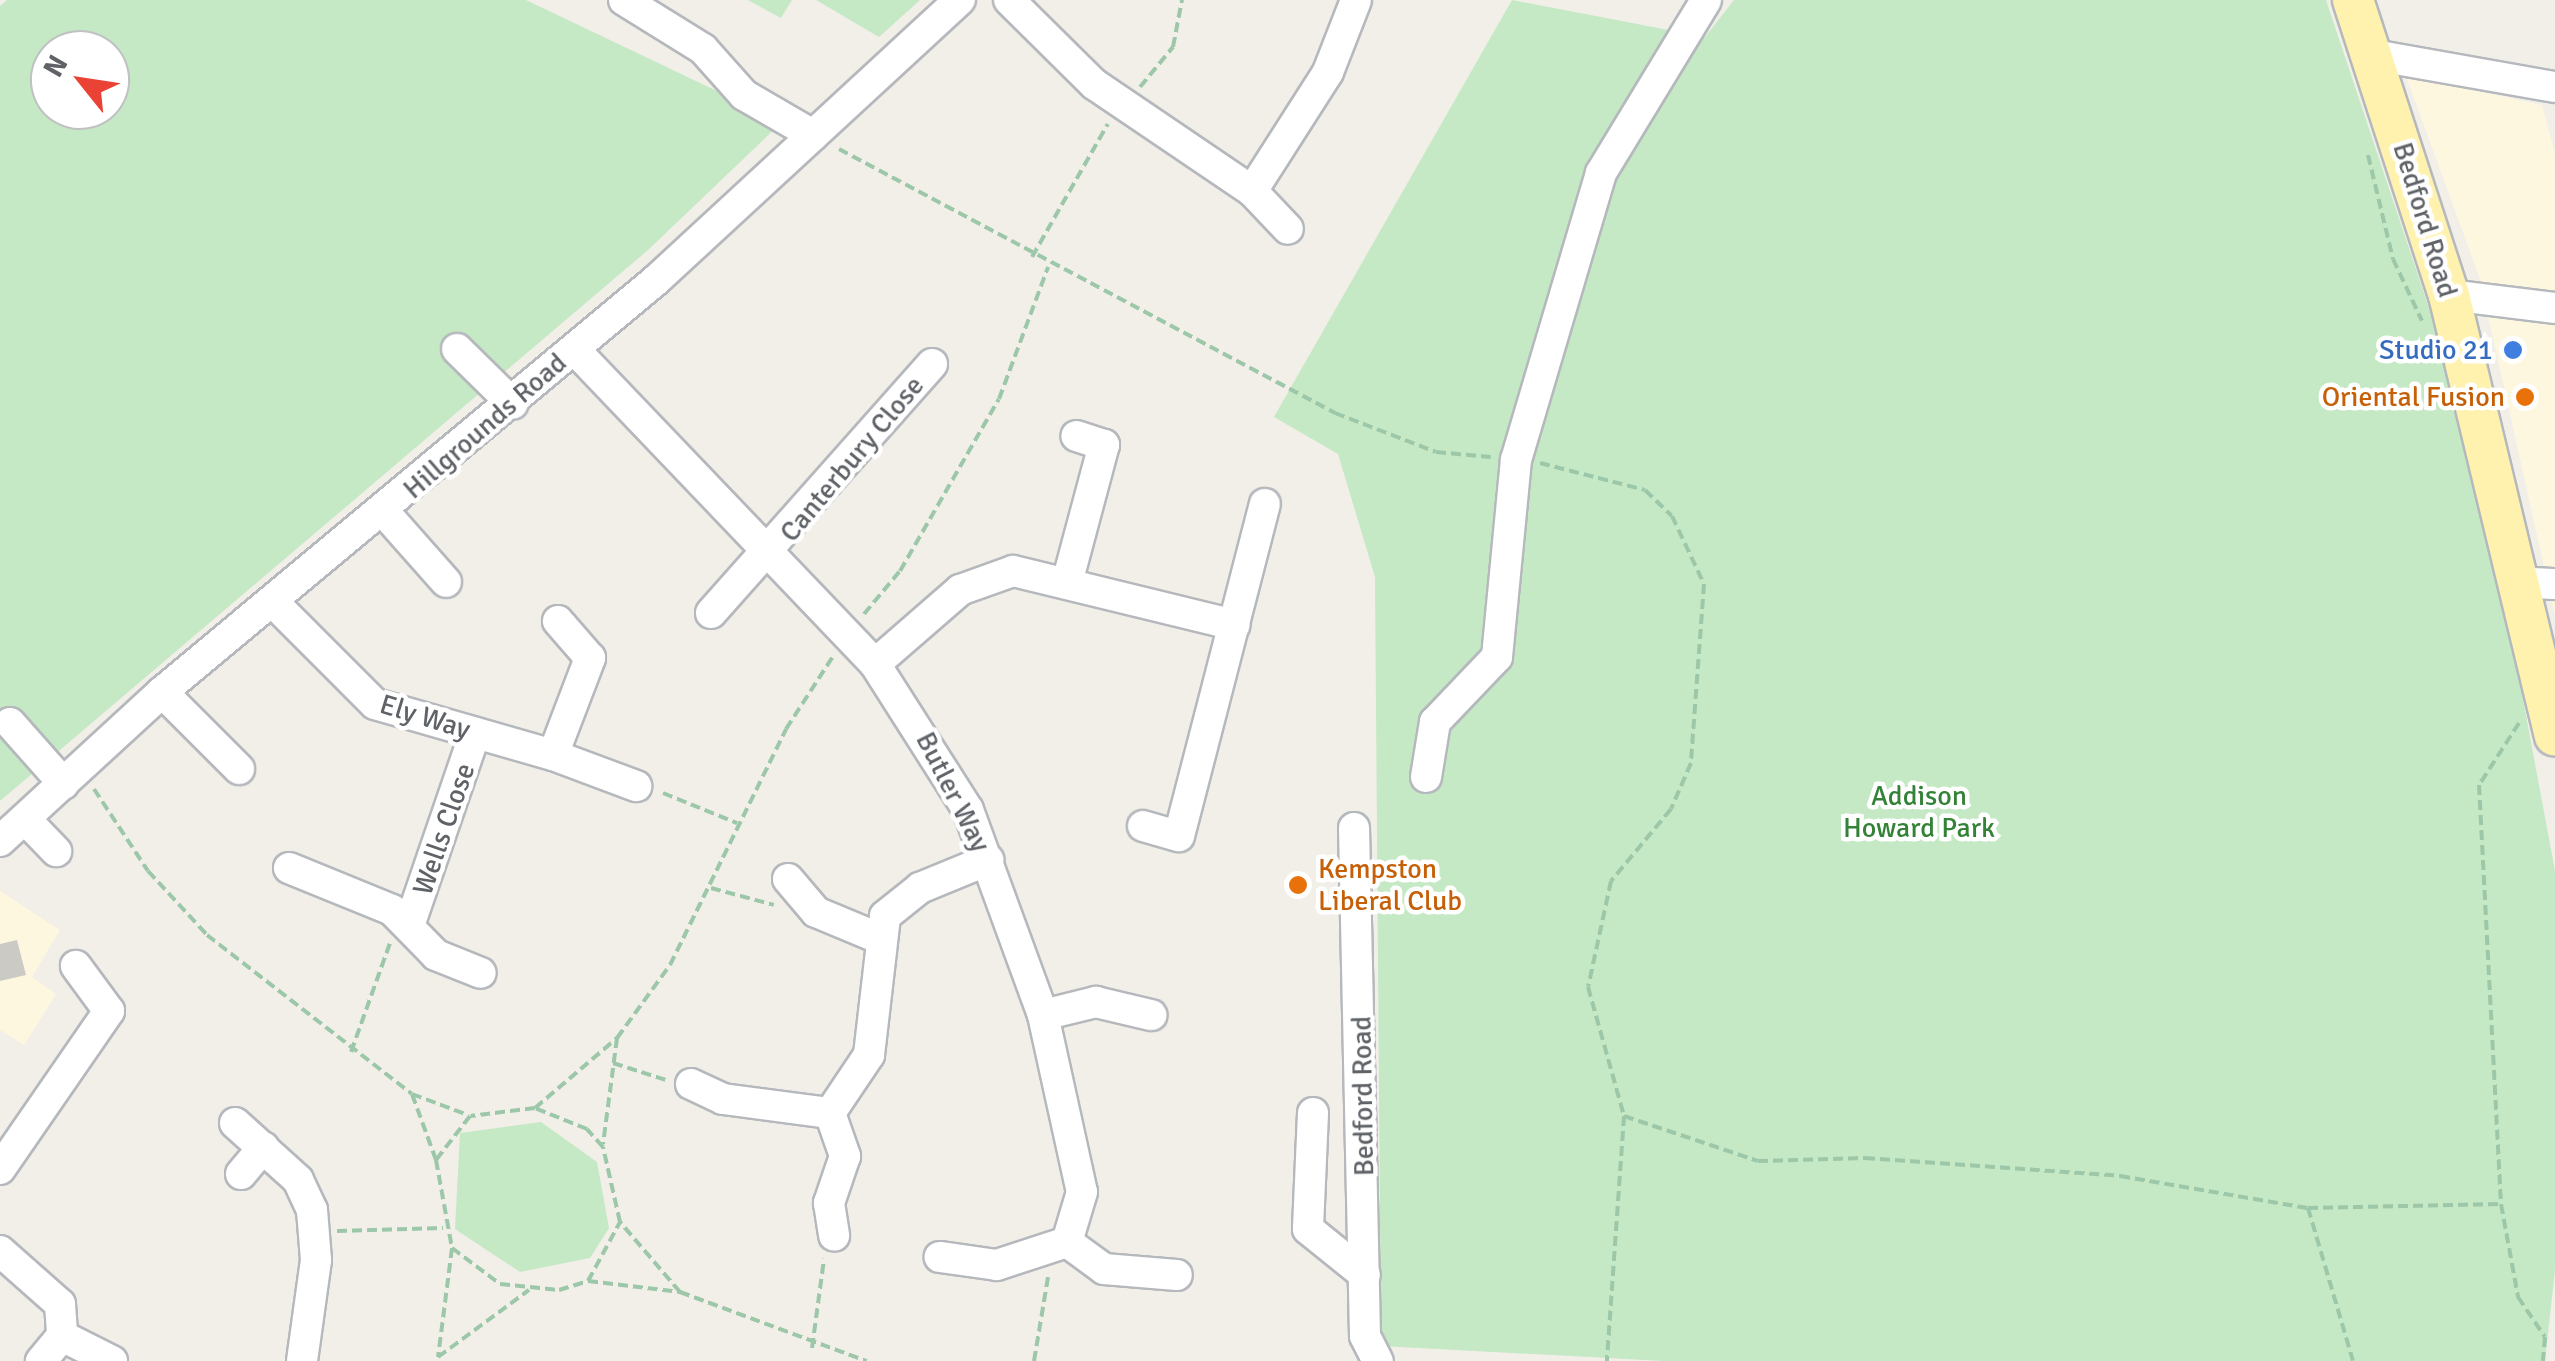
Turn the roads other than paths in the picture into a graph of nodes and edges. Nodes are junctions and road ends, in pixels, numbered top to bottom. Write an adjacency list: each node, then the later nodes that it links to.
1 (624, 0): 9 (street)
2 (960, 0): 9 (street, Hillgrounds Road)
3 (1009, 0): 10 (street)
4 (1356, 0): 10 (street)
5 (1706, 0): 38 (street)
6 (2353, 0): 7 (main road, Bedford Road)
7 (2373, 54): 8 (street); 12 (main road, Bedford Road)
8 (2555, 87)
9 (813, 134): 15 (street, Hillgrounds Road)
10 (1252, 191): 11 (street)
11 (1288, 229)
12 (2449, 295): 13 (street); 24 (main road, Bedford Road)
13 (2555, 308)
14 (458, 349): 17 (street)
15 (574, 349): 17 (street, Hillgrounds Road); 21 (street, Butler Way)
16 (932, 364): 21 (street, Canterbury Close)
17 (513, 404): 20 (street, Hillgrounds Road)
18 (1076, 436): 22 (street)
19 (1266, 504): 29 (street)
20 (385, 513): 23 (street); 26 (street, Hillgrounds Road)
21 (772, 554): 27 (street); 30 (street, Butler Way)
22 (1068, 580): 29 (street); 30 (street)
23 (446, 582)
24 (2515, 582): 25 (street); 34 (main road, Bedford Road)
25 (2555, 584)
26 (275, 604): 31 (street, Hillgrounds Road); 33 (street, Ely Way)
27 (711, 613)
28 (558, 620): 35 (street)
29 (1235, 625): 41 (street)
30 (875, 664): 45 (street, Butler Way)
31 (162, 692): 36 (street); 37 (street, Hillgrounds Road)
32 (10, 723): 37 (street)
33 (475, 733): 35 (street, Ely Way); 48 (street, Wells Close)
34 (2555, 735)
35 (554, 755): 39 (street, Ely Way)
36 (239, 769)
37 (72, 777): 40 (street, Hillgrounds Road)
38 (1426, 778)
39 (636, 786)
40 (25, 819): 43 (street, Hillgrounds Road); 44 (street)
41 (1143, 826)
42 (1354, 828): 65 (street, Bedford Road)
43 (0, 841)
44 (56, 851)
45 (988, 860): 49 (street); 52 (street, Butler Way)
46 (289, 868): 48 (street, Wells Close)
47 (789, 895): 49 (street)
48 (405, 920): 51 (street, Wells Close)
49 (876, 937): 55 (street)
50 (76, 966): 59 (street)
51 (481, 974)
52 (1042, 1015): 53 (street); 62 (street, Butler Way)
53 (1151, 1015)
54 (690, 1084): 55 (street)
55 (830, 1113): 61 (street)
56 (1313, 1113): 65 (street)
57 (235, 1123): 58 (street)
58 (264, 1148): 60 (street); 70 (street)
59 (0, 1169)
60 (241, 1174)
61 (834, 1236)
62 (1067, 1242): 64 (street); 66 (street)
63 (0, 1251): 67 (street)
64 (940, 1257)
65 (1364, 1274): 71 (street, Bedford Road)
66 (1176, 1275)
67 (62, 1336): 68 (street); 69 (street)
68 (41, 1361)
69 (112, 1361)
70 (302, 1361)
71 (1378, 1361)

